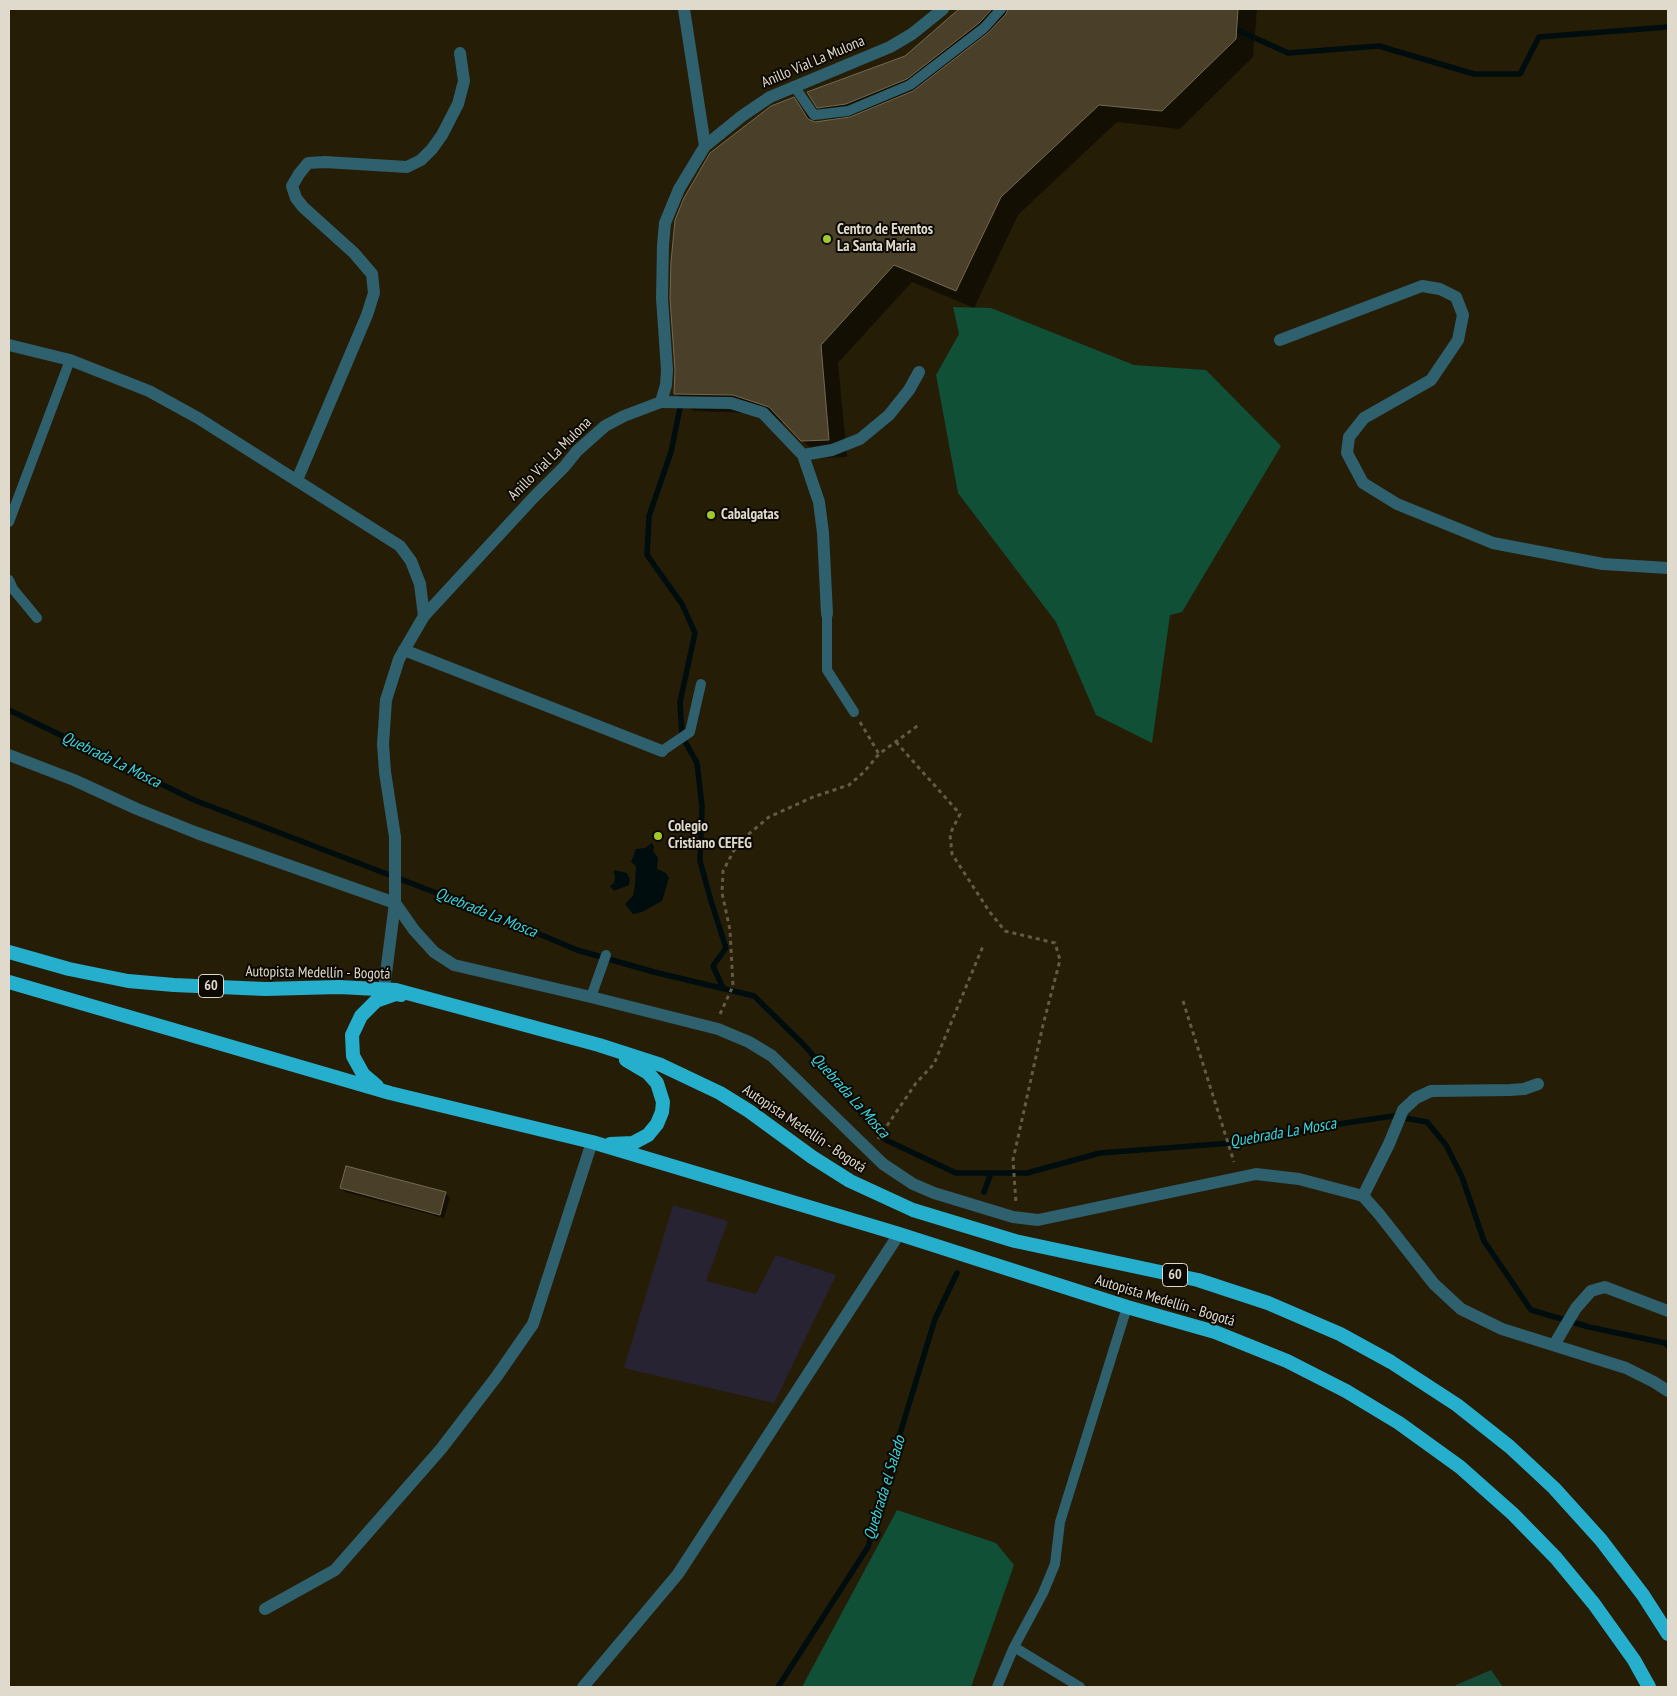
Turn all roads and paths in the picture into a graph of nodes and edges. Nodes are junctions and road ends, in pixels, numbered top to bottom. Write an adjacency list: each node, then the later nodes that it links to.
1 (684, 9): 6 (street)
2 (943, 9): 5 (street, Anillo Vial La Mulona)
3 (1001, 9): 5 (lane)
4 (460, 53): 13 (street)
5 (794, 86): 6 (street, Anillo Vial La Mulona)
6 (705, 146): 11 (street, Anillo Vial La Mulona)
7 (1280, 340): 15 (street)
8 (9, 345): 9 (street)
9 (70, 360): 13 (street); 14 (lane)
10 (919, 372): 12 (street)
11 (664, 402): 12 (street); 18 (street, Anillo Vial La Mulona)
12 (803, 455): 17 (street)
13 (296, 480): 18 (street)
14 (9, 522)
15 (1668, 568)
16 (9, 580): 19 (lane)
17 (827, 614): 22 (lane)
18 (424, 616): 20 (street, Anillo Vial La Mulona)
19 (37, 618)
20 (404, 650): 25 (street); 28 (street, Anillo Vial La Mulona)
21 (701, 684): 25 (lane)
22 (854, 712): 26 (path)
23 (920, 724): 24 (path)
24 (896, 742): 26 (path); 45 (path)
25 (662, 751)
26 (879, 754): 37 (path)
27 (9, 755): 28 (street)
28 (396, 903): 33 (street, Anillo Vial La Mulona); 35 (street)
29 (983, 946): 42 (path)
30 (9, 952): 33 (highway, Autopista Medellín - Bogotá / 60)
31 (606, 955): 35 (lane)
32 (9, 982): 40 (highway, Autopista Medellín - Bogotá)
33 (384, 989): 34 (highway, Autopista Medellín - Bogotá / 60)
34 (416, 996): 38 (highway, Autopista Medellín - Bogotá / 60); 40 (highway)
35 (591, 997): 44 (street)
36 (1183, 1001): 43 (path)
37 (721, 1014)
38 (599, 1045): 41 (highway); 52 (highway, Autopista Medellín - Bogotá / 60)
39 (1538, 1084): 44 (street)
40 (390, 1093): 41 (highway, Autopista Medellín - Bogotá)
41 (592, 1142): 46 (highway, Autopista Medellín - Bogotá); 51 (street)
42 (874, 1145)
43 (1236, 1168)
44 (1363, 1196): 49 (street)
45 (1016, 1207)
46 (899, 1234): 47 (highway, Autopista Medellín - Bogotá); 54 (street)
47 (1127, 1307): 53 (lane); 57 (highway, Autopista Medellín - Bogotá)
48 (1668, 1311): 49 (street)
49 (1554, 1345): 50 (street)
50 (1668, 1391)
51 (265, 1609)
52 (1668, 1634)
53 (1014, 1647): 55 (lane); 56 (lane)
54 (583, 1687)
55 (997, 1687)
56 (1080, 1687)
57 (1649, 1687)

